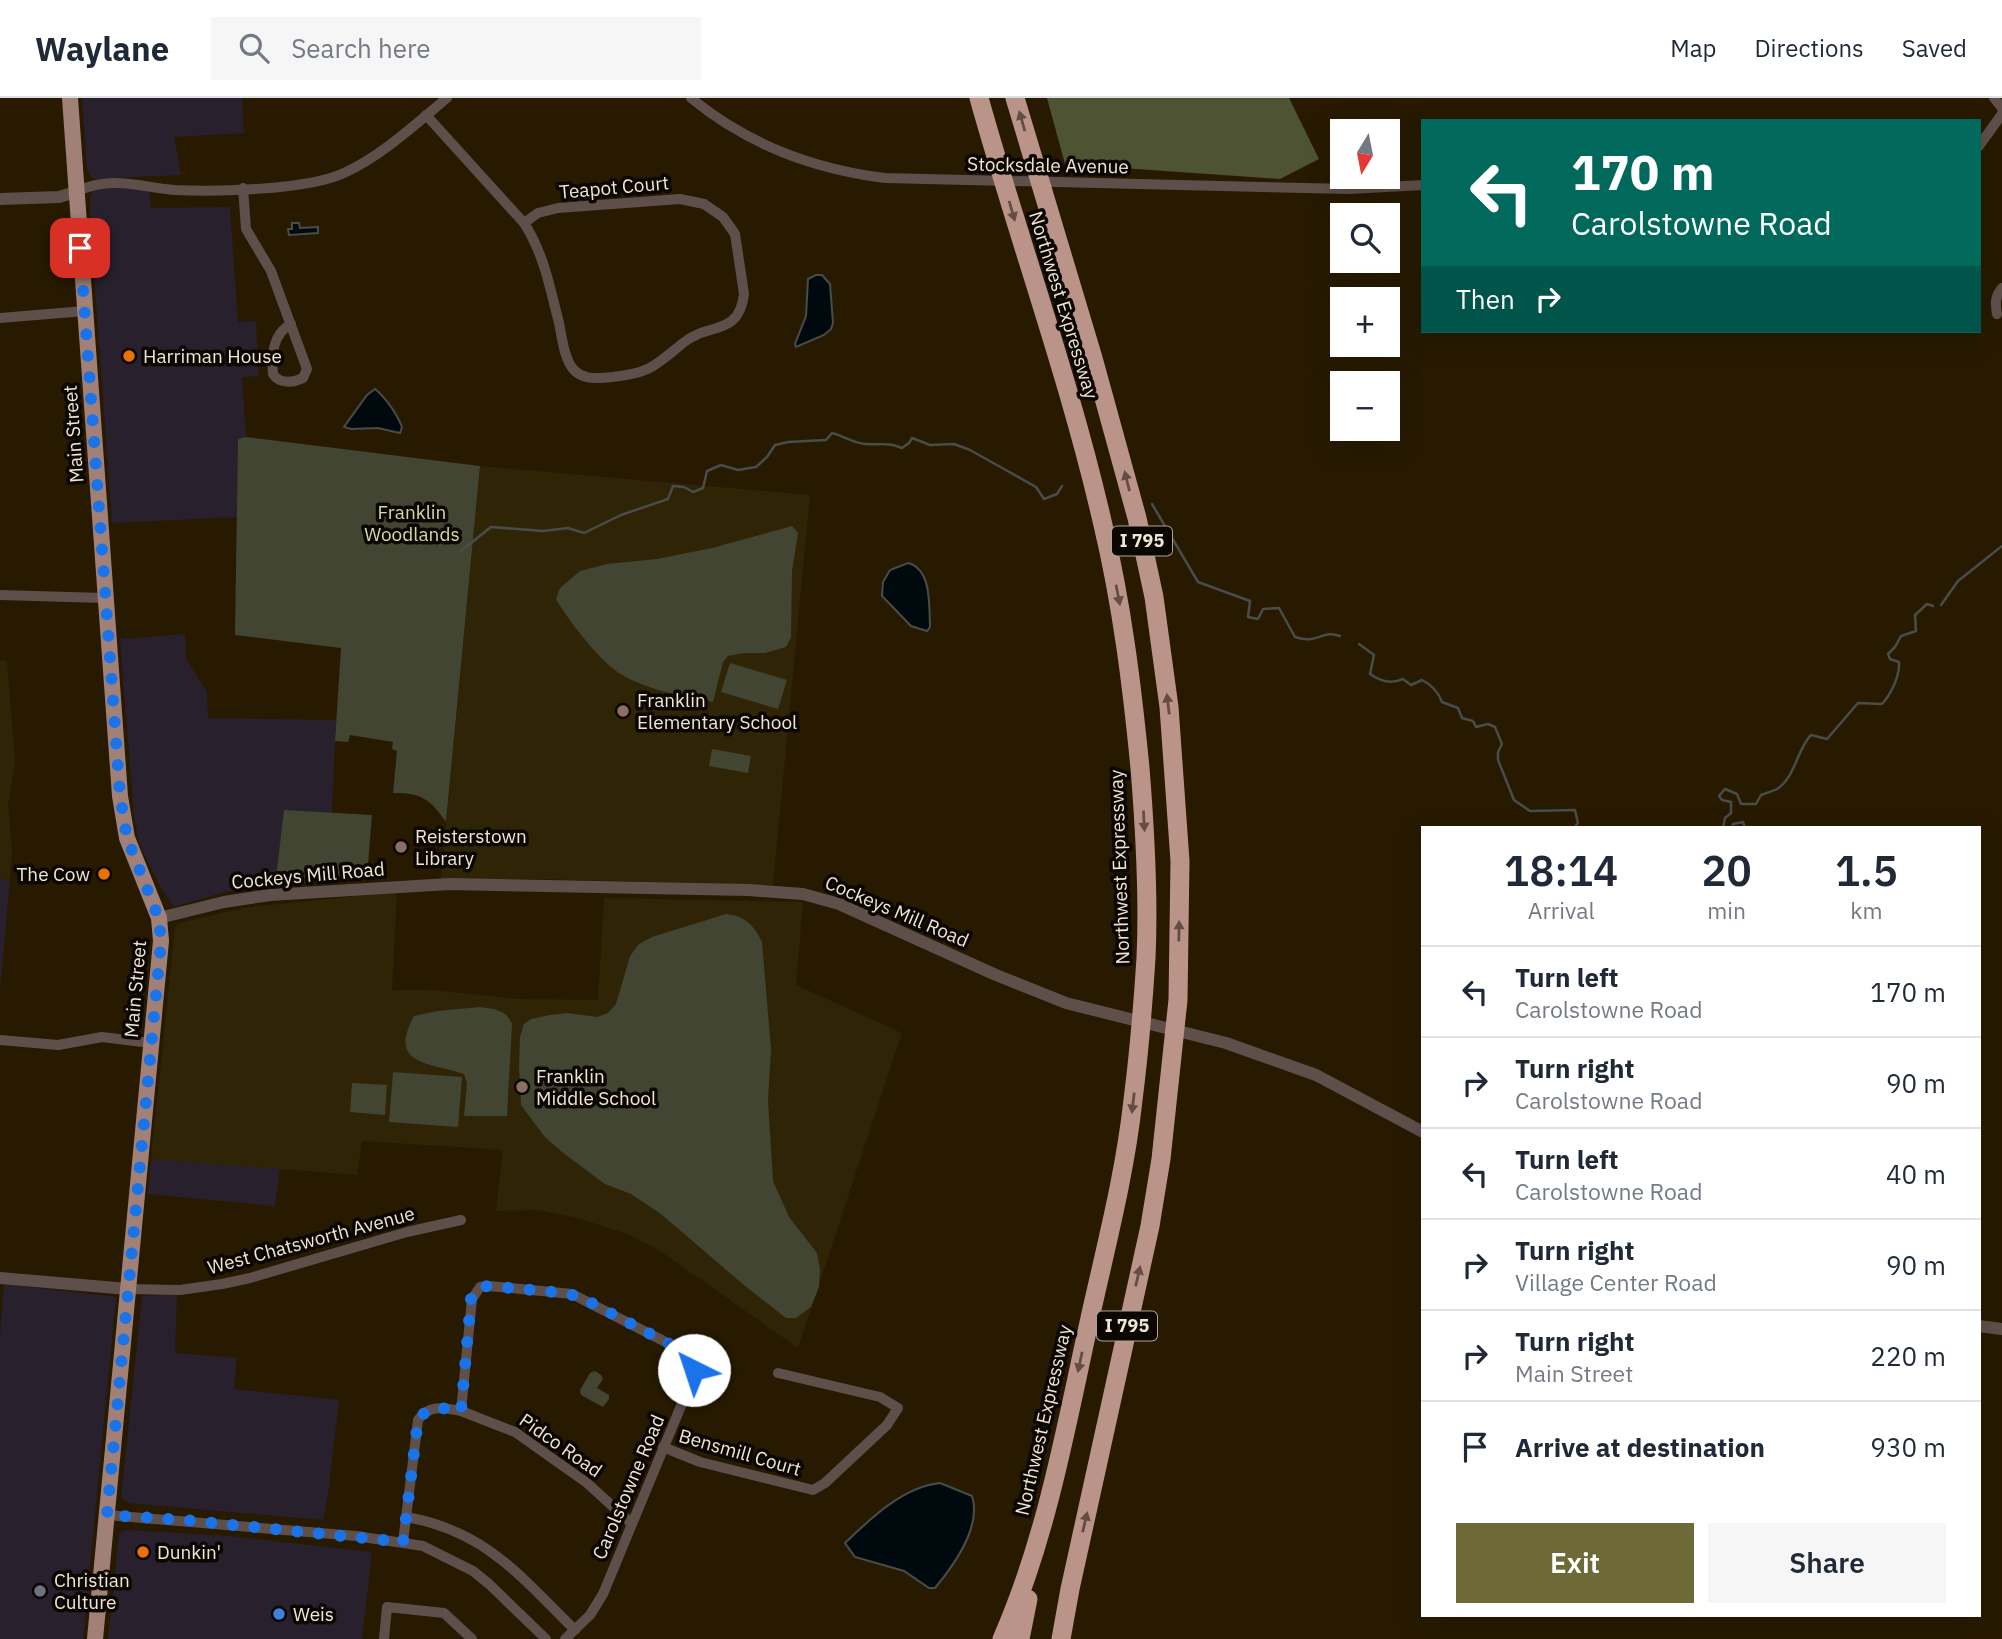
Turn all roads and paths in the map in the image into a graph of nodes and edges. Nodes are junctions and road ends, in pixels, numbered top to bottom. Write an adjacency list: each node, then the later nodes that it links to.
1 (70, 98): 13 (main road, Main Street)
2 (447, 98): 9 (street)
3 (691, 98): 11 (street, Stocksdale Avenue)
4 (979, 98): 35 (highway, Northwest Expressway / I 795, one-way to 35)
5 (1015, 98): 40 (highway, Northwest Expressway / I 795, one-way to 5)
6 (1994, 98): 7 (street)
7 (2002, 108)
8 (2002, 114): 10 (street)
9 (426, 115): 12 (street); 15 (street, Teapot Court)
10 (1981, 143)
11 (1421, 185)
12 (243, 188): 13 (street); 20 (street)
13 (76, 192): 14 (street); 17 (main road, Main Street)
14 (0, 199)
15 (524, 223): 15 (street, Teapot Court)
16 (2002, 288): 18 (street)
17 (85, 311): 19 (street); 22 (main road, Main Street)
18 (1997, 314)
19 (0, 317)
20 (291, 324): 20 (street)
21 (0, 596): 22 (street)
22 (105, 598): 23 (main road, Main Street)
23 (159, 919): 25 (main road, Main Street); 26 (street, Cockeys Mill Road)
24 (0, 1040): 25 (street)
25 (151, 1043): 29 (main road, Main Street)
26 (1421, 1131)
27 (461, 1220): 29 (street, West Chatsworth Avenue)
28 (0, 1278): 29 (street)
29 (128, 1289): 36 (main road, Main Street)
30 (1981, 1326): 31 (street)
31 (2002, 1329)
32 (778, 1373): 34 (street, Bensmill Court)
33 (461, 1411): 34 (street, Carolstowne Road); 37 (street); 38 (street, Pidco Road)
34 (663, 1447): 38 (street, Carolstowne Road)
35 (1053, 1489): 47 (highway, Northwest Expressway / I 795); 48 (highway)
36 (107, 1515): 39 (street); 42 (main road, Main Street)
37 (407, 1517): 39 (street); 41 (street)
38 (631, 1523): 41 (street, Carolstowne Road)
39 (403, 1542): 45 (street)
40 (1070, 1589): 49 (highway); 50 (highway, Northwest Expressway / I 795)
41 (575, 1630): 46 (street, Carolstowne Road)
42 (95, 1639)
43 (384, 1639): 44 (street)
44 (472, 1639)
45 (546, 1639)
46 (565, 1639)
47 (1002, 1639)
48 (1020, 1639)
49 (1055, 1639)
50 (1061, 1639)

